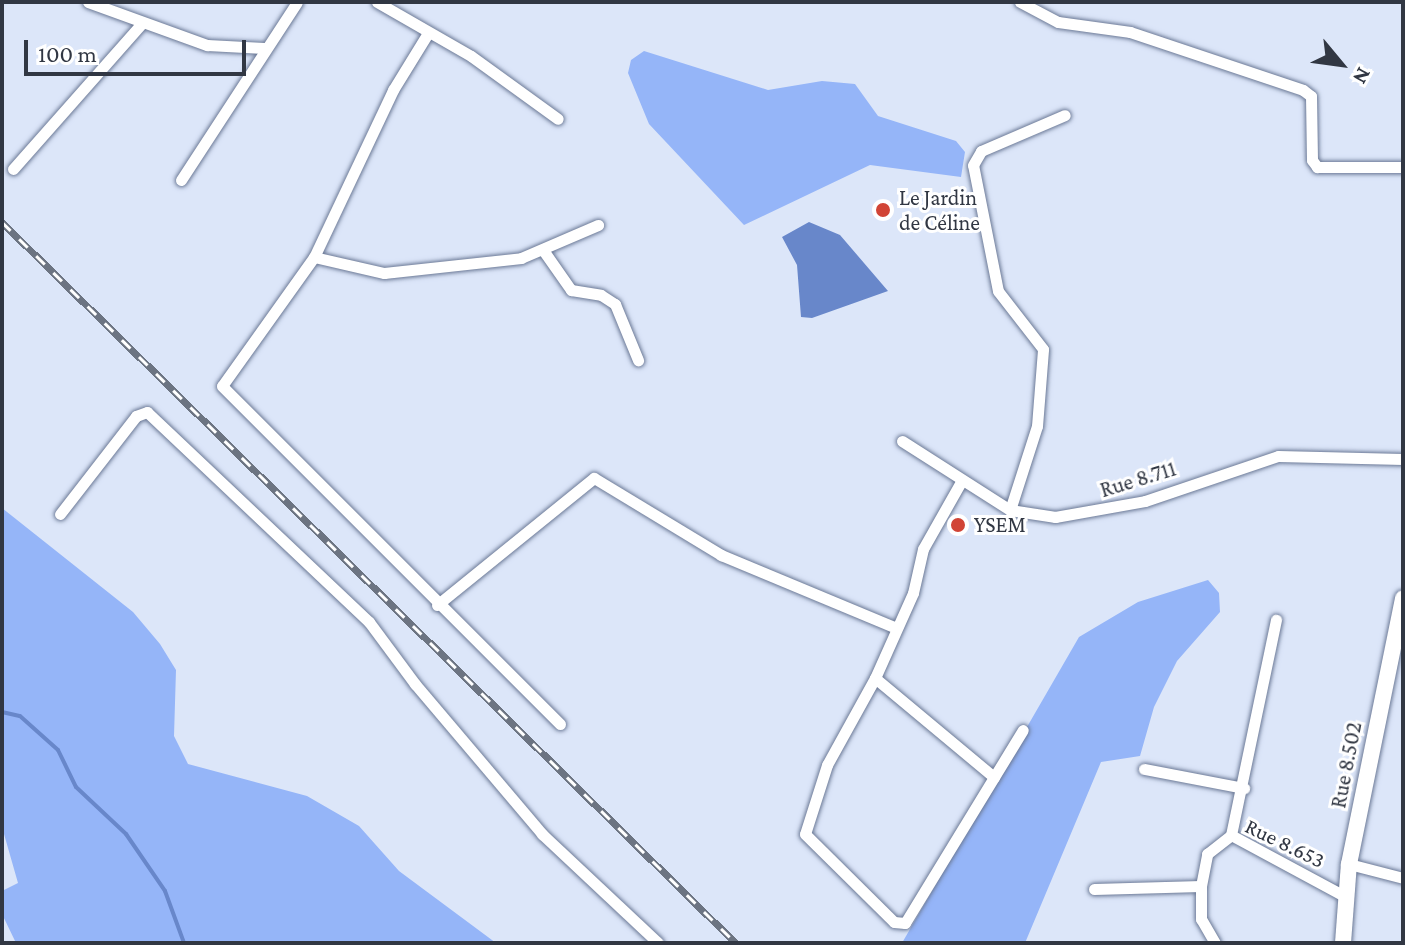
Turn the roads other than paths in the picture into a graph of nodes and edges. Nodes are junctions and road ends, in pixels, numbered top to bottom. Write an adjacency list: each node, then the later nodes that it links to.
1 (88, 2): 5 (street)
2 (297, 2): 7 (street)
3 (377, 2): 6 (street)
4 (1020, 2): 10 (street)
5 (142, 23): 7 (street); 11 (street)
6 (428, 33): 9 (street); 15 (street)
7 (264, 48): 12 (street)
8 (1065, 115): 20 (street)
9 (558, 119)
10 (1403, 167)
11 (13, 169)
12 (181, 180)
13 (598, 225): 14 (street)
14 (543, 250): 15 (street); 16 (street)
15 (314, 257): 23 (street)
16 (638, 360)
17 (902, 441): 19 (street, Rue 8.711)
18 (1403, 459): 20 (street, Rue 8.711)
19 (962, 480): 20 (street, Rue 8.711); 25 (street)
20 (1010, 510)
21 (60, 514): 38 (street)
22 (1403, 598): 33 (main road, Rue 8.502)
23 (437, 605): 25 (street); 27 (street)
24 (1276, 620): 31 (street)
25 (896, 628): 26 (street)
26 (875, 678): 30 (street); 30 (street)
27 (560, 724)
28 (1023, 730): 30 (street)
29 (1144, 769): 31 (street)
30 (994, 777)
31 (1244, 788): 32 (street)
32 (1231, 835): 35 (street, Rue 8.653); 37 (street, Rue 8.653)
33 (1349, 864): 34 (street); 37 (main road, Rue 8.502)
34 (1403, 878)
35 (1201, 886): 36 (street); 39 (street, Rue 8.653)
36 (1094, 889)
37 (1346, 897): 40 (main road, Rue 8.502)
38 (658, 943)
39 (1215, 943)
40 (1343, 943)

